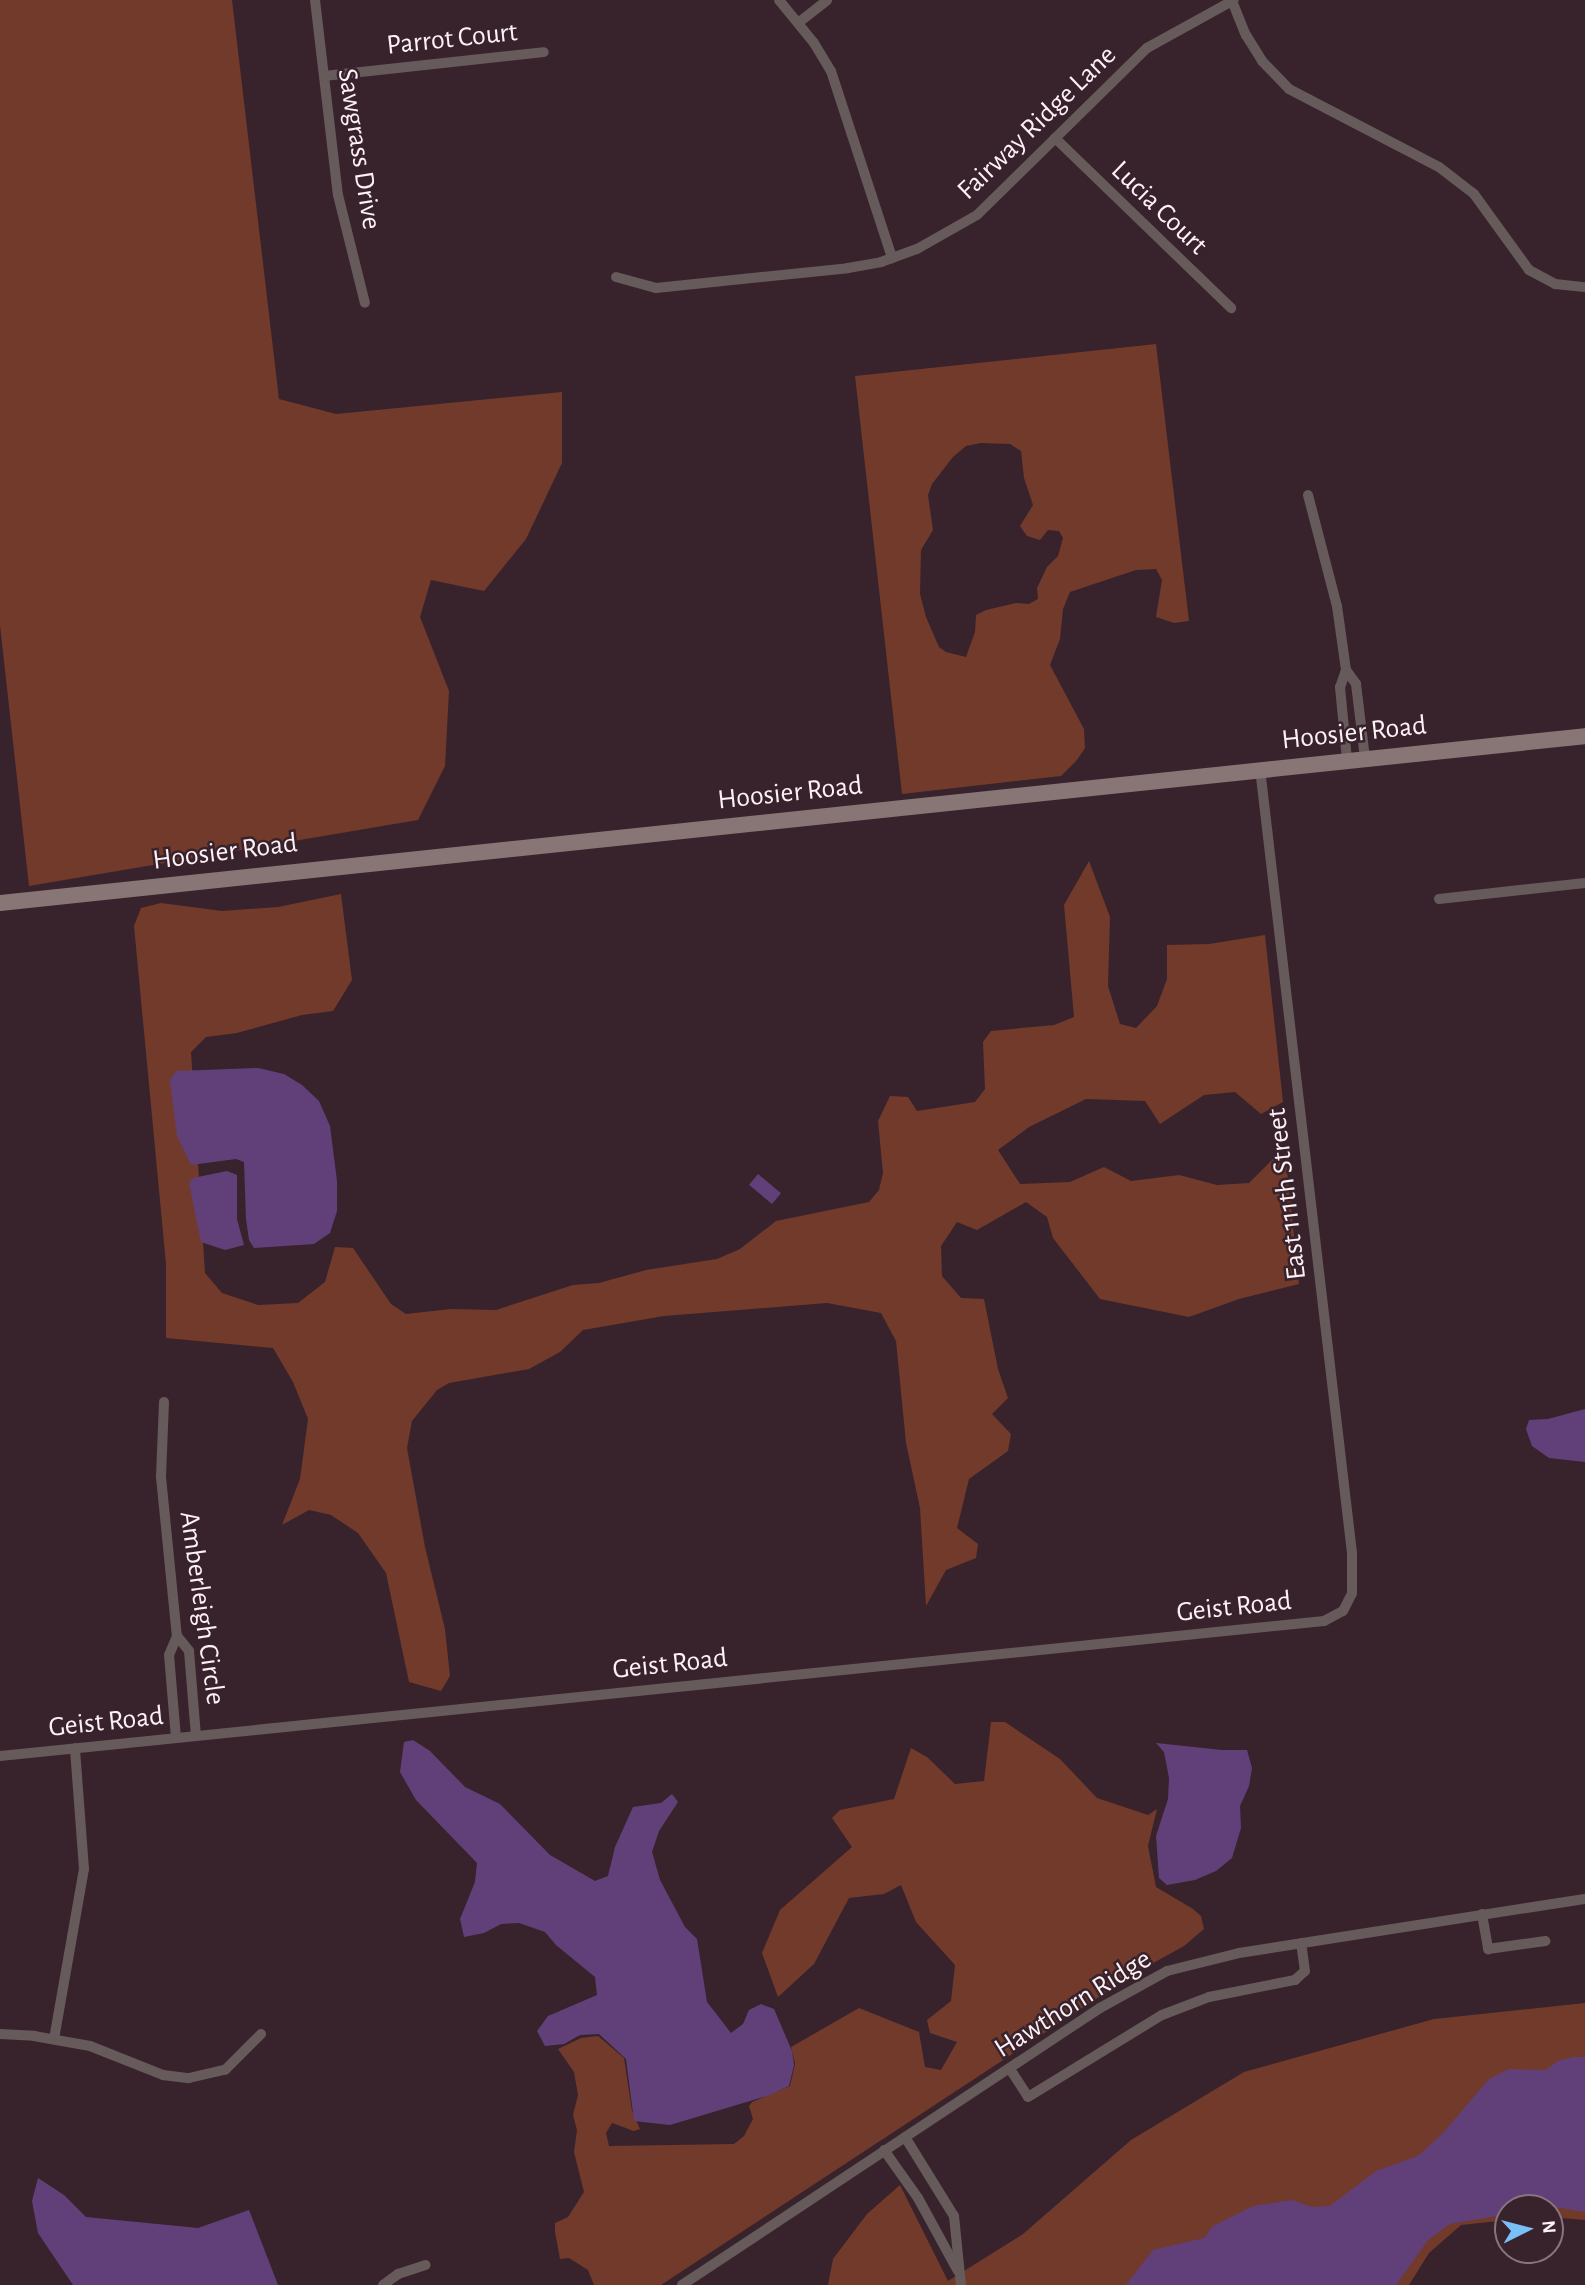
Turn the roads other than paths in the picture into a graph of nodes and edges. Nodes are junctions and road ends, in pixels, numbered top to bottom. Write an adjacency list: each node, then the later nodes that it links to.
1 (315, 0): 7 (street, Sawgrass Drive)
2 (779, 0): 5 (street)
3 (827, 0): 5 (street)
4 (1233, 1): 8 (street, Fairway Ridge Lane); 11 (street)
5 (798, 23): 9 (street)
6 (544, 52): 7 (street, Parrot Court)
7 (324, 76): 12 (street, Sawgrass Drive)
8 (1055, 138): 9 (street, Fairway Ridge Lane); 13 (street, Lucia Court)
9 (892, 258): 10 (street, Fairway Ridge Lane)
10 (616, 277)
11 (1585, 287)
12 (365, 303)
13 (1231, 308)
14 (1308, 495): 15 (street)
15 (1346, 670): 17 (street); 18 (street)
16 (1585, 736): 17 (street, Hoosier Road)
17 (1365, 758): 18 (street, Hoosier Road)
18 (1347, 760): 19 (street, Hoosier Road)
19 (1260, 769): 22 (street, Hoosier Road); 24 (street, East 111th Street)
20 (1585, 883): 21 (street)
21 (1439, 899)
22 (0, 903)
23 (164, 1402): 25 (street, Amberleigh Circle)
24 (1343, 1611): 26 (street, Geist Road)
25 (177, 1636): 26 (street, Amberleigh Circle); 27 (street)
26 (196, 1736): 27 (street, Geist Road)
27 (176, 1738): 28 (street, Geist Road)
28 (75, 1748): 29 (street, Geist Road); 36 (street)
29 (0, 1756)
30 (1585, 1899): 31 (street, Hawthorn Ridge)
31 (1482, 1914): 32 (street); 33 (street, Hawthorn Ridge)
32 (1545, 1941)
33 (1301, 1943): 37 (street, Hawthorn Ridge); 37 (street)
34 (0, 2034): 36 (street)
35 (261, 2034): 36 (street)
36 (54, 2039)
37 (1010, 2068): 38 (street, Hawthorn Ridge)
38 (905, 2137): 39 (street, Hawthorn Ridge); 41 (street)
39 (884, 2150): 41 (street); 43 (street, Hawthorn Ridge)
40 (426, 2265): 42 (street)
41 (960, 2279)
42 (383, 2285)
43 (682, 2285)

